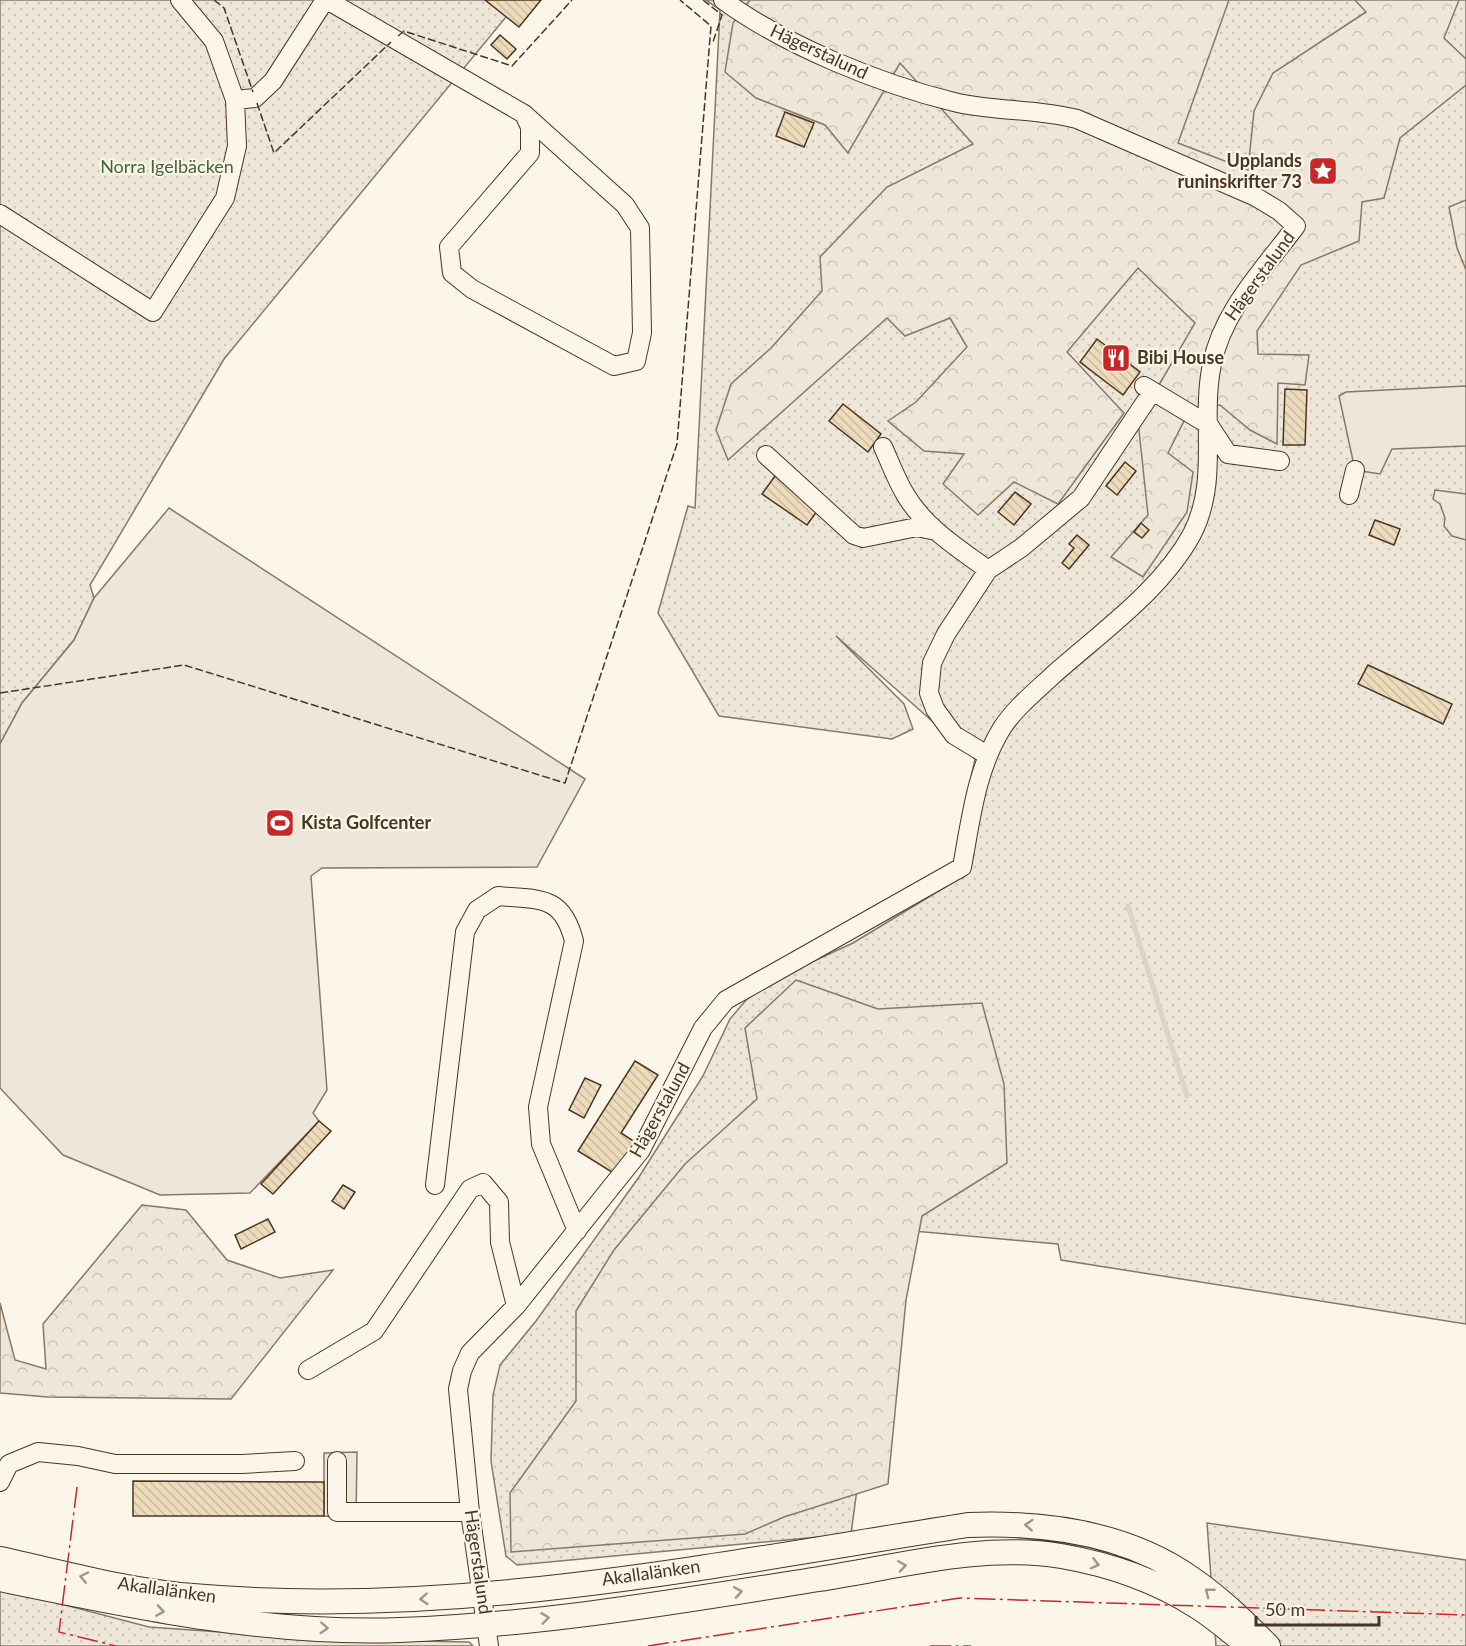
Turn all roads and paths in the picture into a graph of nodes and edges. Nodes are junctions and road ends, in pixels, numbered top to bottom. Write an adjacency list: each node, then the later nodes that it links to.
1 (180, 0): 4 (street)
2 (326, 0): 4 (street); 5 (street)
3 (723, 0): 7 (street, Hägerstalund)
4 (235, 100): 6 (street)
5 (524, 114): 5 (street)
6 (0, 214)
7 (1209, 425): 10 (street); 14 (street); 15 (street, Hägerstalund)
8 (883, 447): 13 (street)
9 (766, 455): 13 (street)
10 (1280, 461)
11 (1355, 470): 12 (street)
12 (1349, 495)
13 (936, 531): 14 (street)
14 (988, 570): 15 (street)
15 (987, 755): 17 (street, Hägerstalund)
16 (435, 1185): 17 (street)
17 (577, 1231): 18 (street, Hägerstalund)
18 (516, 1306): 19 (street); 23 (street, Hägerstalund)
19 (308, 1370)
20 (295, 1461): 22 (street)
21 (336, 1461): 23 (street)
22 (0, 1482)
23 (470, 1512): 26 (street, Hägerstalund)
24 (0, 1559): 26 (main road, Akallalänken, one-way to 24)
25 (0, 1579): 27 (main road, Akallalänken, one-way to 27)
26 (483, 1595): 27 (street, Hägerstalund); 29 (main road, Akallalänken, one-way to 26)
27 (488, 1636): 28 (main road, Akallalänken, one-way to 28)
28 (1248, 1646)
29 (1268, 1646)

